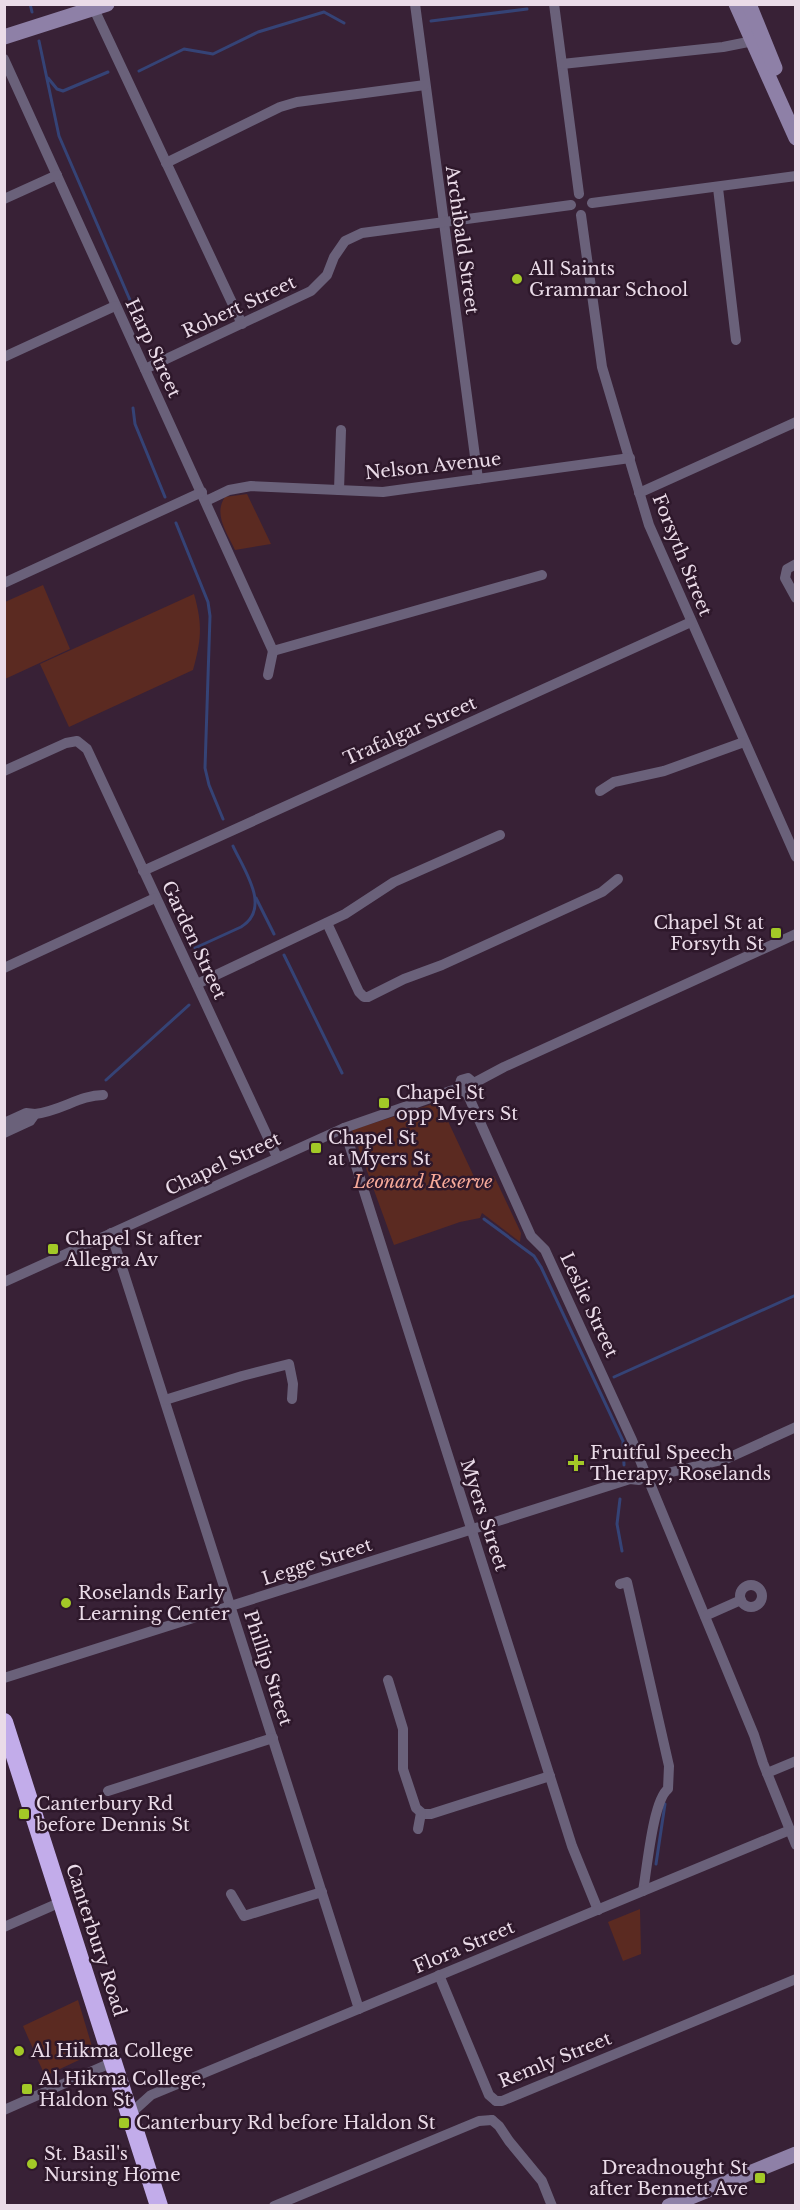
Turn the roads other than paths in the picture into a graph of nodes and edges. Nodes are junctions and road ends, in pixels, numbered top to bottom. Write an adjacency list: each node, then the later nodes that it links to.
1 (415, 4): 10 (street, Archibald Street)
2 (554, 4): 9 (street)
3 (736, 4): 7 (main road)
4 (749, 4): 7 (main road)
5 (101, 7): 6 (main road); 13 (street)
6 (4, 37)
7 (756, 38): 9 (street); 11 (main road); 12 (main road)
8 (4, 59): 14 (street, Harp Street)
9 (562, 64): 17 (street)
10 (425, 86): 13 (street); 22 (street, Archibald Street)
11 (795, 112)
12 (795, 138)
13 (166, 163): 24 (street)
14 (57, 175): 18 (street); 23 (street, Harp Street)
15 (795, 176): 16 (street)
16 (718, 188): 19 (street); 25 (street)
17 (579, 194): 19 (street); 20 (street)
18 (4, 199)
19 (592, 203): 21 (street)
20 (571, 205): 21 (street); 22 (street, Robert Street)
21 (581, 215): 30 (street, Forsyth Street)
22 (443, 223): 24 (street, Robert Street); 31 (street, Archibald Street)
23 (115, 306): 26 (street); 27 (street, Harp Street)
24 (242, 324): 27 (street, Robert Street)
25 (736, 340)
26 (4, 357)
27 (145, 369): 34 (street, Harp Street)
28 (795, 422): 33 (street)
29 (341, 430): 32 (street)
30 (630, 458): 31 (street, Nelson Avenue); 33 (street, Forsyth Street)
31 (478, 479): 32 (street, Nelson Avenue)
32 (339, 490): 34 (street, Nelson Avenue)
33 (639, 493): 39 (street, Forsyth Street)
34 (204, 497): 37 (street, Nelson Avenue); 40 (street, Harp Street)
35 (795, 564): 38 (street)
36 (542, 574): 40 (street)
37 (4, 584)
38 (795, 598)
39 (691, 622): 42 (street, Forsyth Street); 47 (street, Trafalgar Street)
40 (273, 651): 41 (street)
41 (268, 675)
42 (744, 742): 44 (street); 46 (street, Forsyth Street)
43 (4, 771): 47 (street, Garden Street)
44 (600, 791)
45 (500, 835): 50 (street)
46 (795, 857)
47 (143, 871): 49 (street, Garden Street)
48 (618, 879): 50 (street)
49 (155, 898): 52 (street); 53 (street, Garden Street)
50 (327, 923): 53 (street)
51 (795, 934): 54 (street, Chapel Street)
52 (4, 968)
53 (196, 984): 60 (street, Garden Street)
54 (463, 1090): 58 (street, Chapel Street); 66 (street, Leslie Street)
55 (103, 1095): 56 (street)
56 (35, 1114): 57 (street); 59 (street)
57 (4, 1122)
58 (344, 1128): 60 (street, Chapel Street); 68 (street, Myers Street)
59 (4, 1133)
60 (277, 1157): 61 (street, Chapel Street)
61 (111, 1233): 62 (street, Chapel Street); 64 (street, Phillip Street)
62 (4, 1282)
63 (292, 1399): 64 (street)
64 (165, 1400): 71 (street, Phillip Street)
65 (795, 1427): 67 (street)
66 (641, 1475): 67 (street); 68 (street, Legge Street)
67 (653, 1481): 72 (street)
68 (471, 1530): 71 (street, Legge Street); 79 (street, Myers Street)
69 (620, 1584): 85 (street)
70 (741, 1600): 72 (street)
71 (231, 1606): 73 (street, Legge Street); 76 (street, Phillip Street)
72 (705, 1616): 78 (street)
73 (4, 1678)
74 (388, 1680): 81 (street)
75 (4, 1722): 88 (highway, Canterbury Road)
76 (273, 1738): 80 (street); 86 (street, Phillip Street)
77 (795, 1761): 78 (street)
78 (767, 1773): 83 (street)
79 (550, 1776): 81 (street); 89 (street, Myers Street)
80 (108, 1791)
81 (421, 1813): 82 (street)
82 (418, 1828)
83 (790, 1830): 84 (street); 85 (street, Flora Street)
84 (795, 1845)
85 (643, 1891): 89 (street, Flora Street)
86 (322, 1892): 87 (street); 93 (street, Phillip Street)
87 (231, 1894)
88 (62, 1902): 90 (street); 94 (highway, Canterbury Road)
89 (598, 1910): 91 (street, Flora Street)
90 (4, 1927)
91 (439, 1976): 93 (street, Flora Street); 97 (street)
92 (795, 1979): 97 (street, Remly Street)
93 (359, 2009): 96 (street, Flora Street)
94 (113, 2062): 95 (highway, Canterbury Road); 98 (street)
95 (124, 2095): 96 (street, Flora Street); 99 (highway, Canterbury Road)
96 (151, 2095): 99 (street, Flora Street)
97 (495, 2101): 100 (street, Remly Street)
98 (4, 2109)
99 (130, 2114): 102 (highway, Canterbury Road)
100 (492, 2120): 103 (street); 104 (street)
101 (795, 2154): 105 (main road)
102 (159, 2205)
103 (274, 2205)
104 (552, 2205)
105 (669, 2205)

